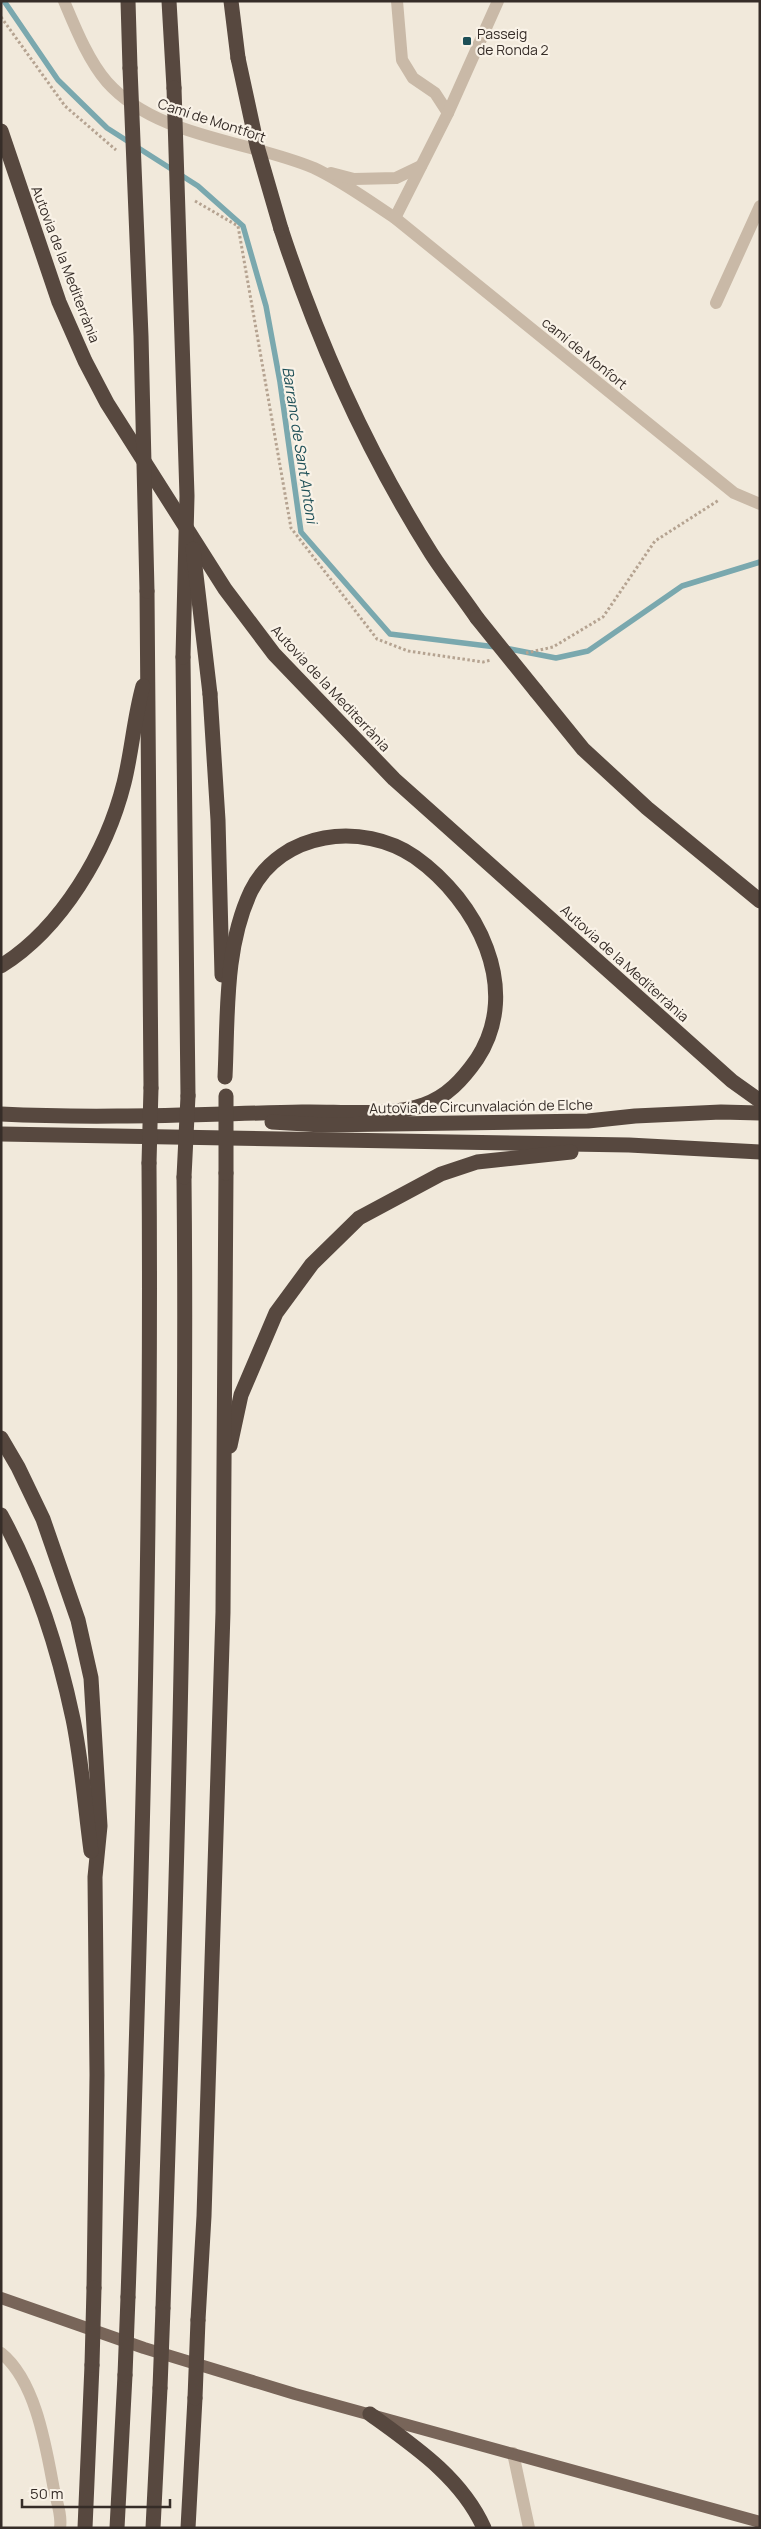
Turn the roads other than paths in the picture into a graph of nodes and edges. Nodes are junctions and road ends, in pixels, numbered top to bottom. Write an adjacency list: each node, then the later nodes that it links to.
1 (64, 1): 10 (street, Camí de Montfort)
2 (128, 1): 16 (highway, bridge)
3 (169, 1): 14 (highway, bridge)
4 (231, 1): 17 (highway, bridge)
5 (397, 1): 7 (street)
6 (498, 1): 7 (street)
7 (448, 113): 9 (street)
8 (1, 132): 20 (highway, Autovia de la Mediterrània)
9 (421, 166): 10 (street); 12 (street)
10 (314, 168): 12 (street, Camí de Montfort)
11 (760, 206): 13 (street)
12 (395, 218): 15 (street, camí de Monfort)
13 (716, 304)
14 (187, 496): 19 (highway, bridge); 40 (highway, bridge)
15 (760, 504)
16 (148, 670): 18 (highway); 39 (highway, bridge)
17 (760, 901)
18 (1, 966)
19 (225, 1077): 23 (highway); 28 (highway, bridge)
20 (760, 1101)
21 (760, 1113): 23 (highway, Autovía de Circunvalación de Elche)
22 (1, 1114): 23 (highway)
23 (203, 1115)
24 (1, 1134): 25 (highway)
25 (629, 1145): 26 (highway); 28 (highway)
26 (760, 1152)
27 (1, 1438): 30 (highway)
28 (224, 1475): 35 (highway, bridge)
29 (1, 1515): 30 (highway)
30 (95, 1877): 38 (highway, bridge)
31 (1, 2298): 33 (main road)
32 (1, 2352): 37 (street)
33 (370, 2414): 34 (main road); 43 (highway)
34 (513, 2453): 36 (main road); 44 (street)
35 (191, 2490): 41 (highway); 42 (highway)
36 (760, 2522)
37 (60, 2528)
38 (85, 2528)
39 (118, 2528)
40 (153, 2528)
41 (188, 2528)
42 (193, 2528)
43 (484, 2528)
44 (529, 2528)

